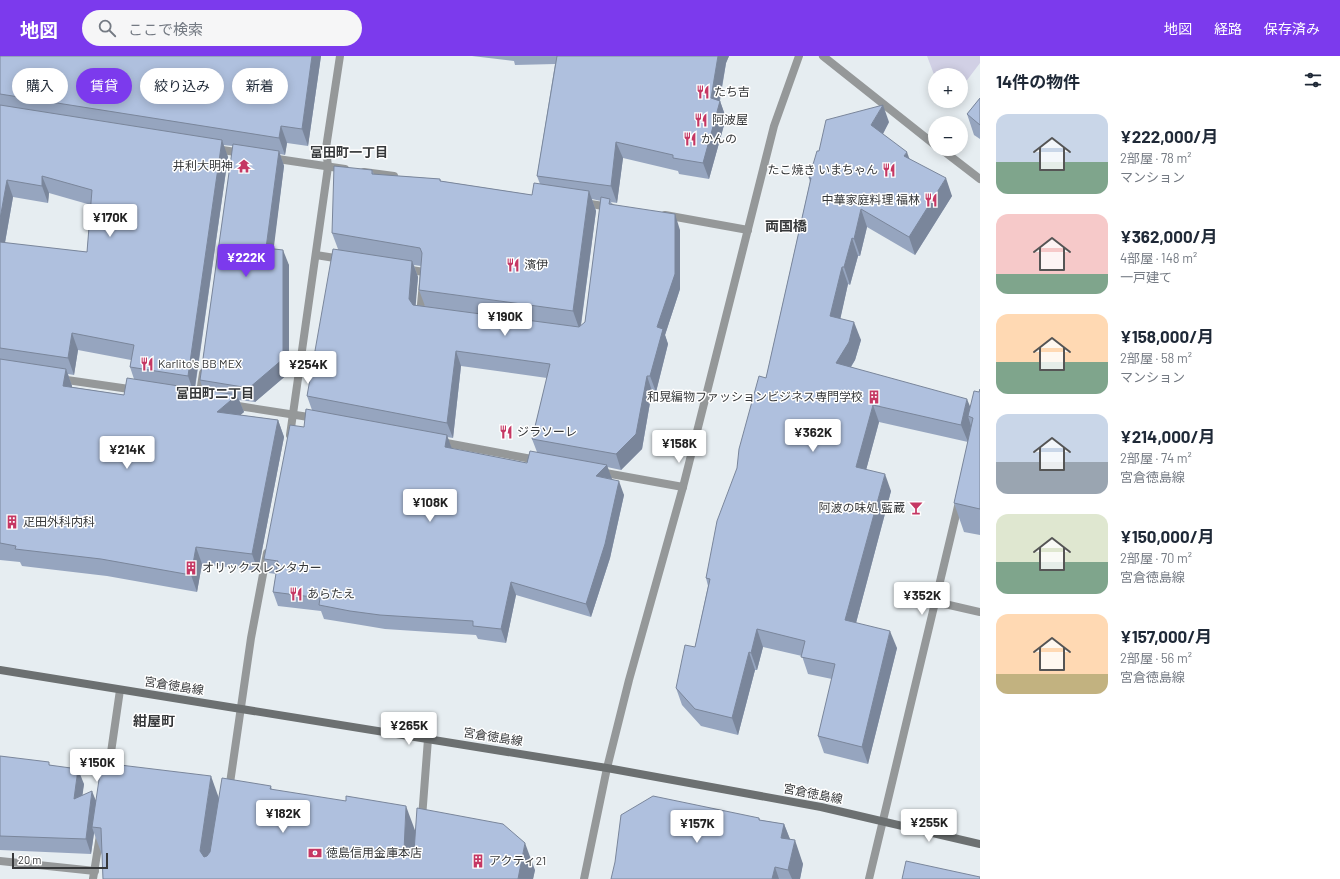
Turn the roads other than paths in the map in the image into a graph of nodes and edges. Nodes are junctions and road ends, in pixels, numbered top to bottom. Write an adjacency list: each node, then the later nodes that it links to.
1 (340, 56): 9 (street)
2 (799, 56): 15 (street)
3 (823, 56): 4 (street)
4 (928, 139)
5 (211, 148): 6 (street)
6 (250, 154)
7 (950, 156): 11 (street)
8 (266, 157): 9 (street)
9 (328, 167): 10 (street); 16 (street)
10 (406, 178)
11 (980, 179)
12 (579, 203): 13 (street)
13 (617, 208)
14 (655, 214): 15 (street)
15 (748, 230): 31 (street)
16 (316, 255): 17 (street); 25 (street)
17 (347, 260)
18 (393, 267): 19 (street)
19 (428, 316)
20 (204, 361): 23 (street)
21 (54, 378): 22 (street)
22 (145, 392)
23 (199, 400)
24 (221, 403): 25 (street)
25 (294, 414): 26 (street); 28 (street)
26 (325, 420)
27 (433, 440): 29 (street)
28 (288, 444)
29 (548, 462)
30 (595, 471): 31 (street)
31 (683, 487): 40 (street)
32 (960, 497): 34 (street)
33 (268, 548): 38 (street)
34 (936, 602): 35 (street); 43 (street)
35 (980, 612)
36 (0, 670): 37 (main road, 宮倉徳島線)
37 (120, 690): 38 (main road, 宮倉徳島線); 41 (street)
38 (241, 709): 39 (main road, 宮倉徳島線); 42 (street)
39 (428, 739): 40 (main road, 宮倉徳島線); 44 (street)
40 (607, 768): 43 (main road, 宮倉徳島線); 49 (street)
41 (106, 787)
42 (228, 795)
43 (883, 821): 46 (main road, 宮倉徳島線); 50 (street)
44 (422, 823)
45 (101, 825): 48 (street)
46 (980, 844)
47 (0, 861): 48 (street)
48 (94, 875)
49 (584, 879)
50 (869, 879)

